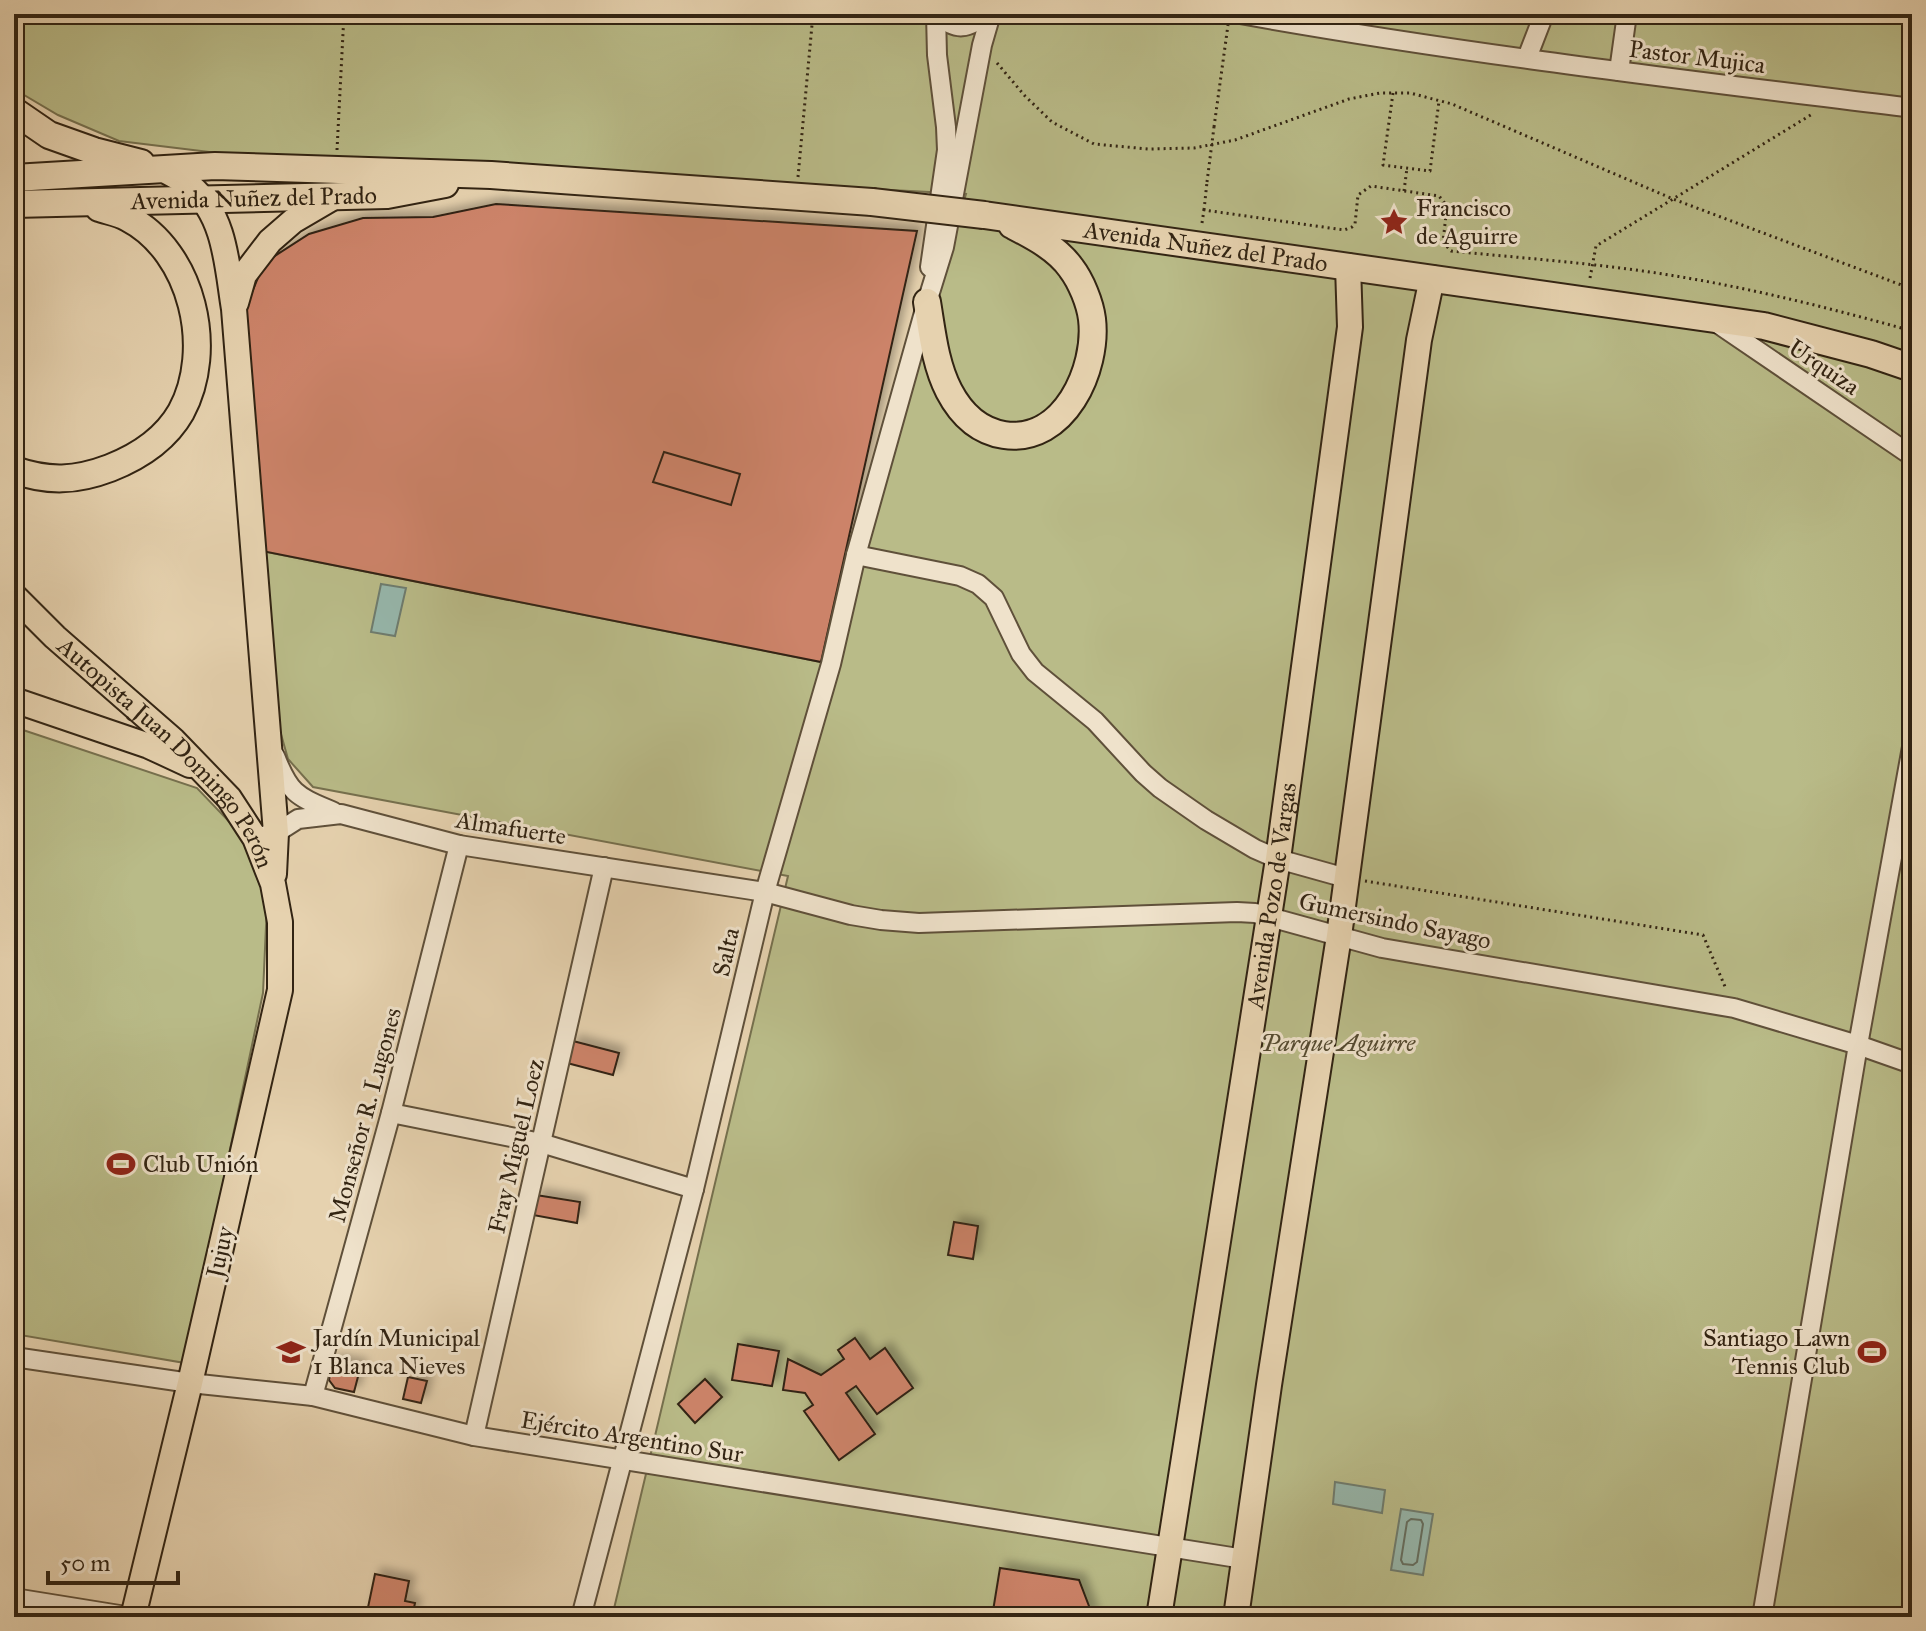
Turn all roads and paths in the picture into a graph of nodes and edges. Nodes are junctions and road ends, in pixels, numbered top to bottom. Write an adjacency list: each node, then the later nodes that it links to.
1 (344, 14): 20 (path)
2 (813, 14): 24 (path)
3 (936, 14): 4 (street); 38 (street)
4 (990, 14): 10 (street)
5 (1240, 14): 8 (street, Pastor Mujica)
6 (1544, 14): 11 (street)
7 (1627, 14): 12 (street)
8 (1330, 22): 11 (street, Pastor Mujica)
9 (1227, 31): 30 (path, bridge)
10 (982, 45): 13 (path); 38 (street)
11 (1527, 58): 12 (street, Pastor Mujica)
12 (1619, 71): 14 (street, Pastor Mujica)
13 (1393, 93): 15 (path); 18 (path)
14 (1838, 99): 16 (street, Pastor Mujica); 26 (path)
15 (1439, 101): 18 (path); 26 (path)
16 (1912, 108)
17 (14, 111): 19 (highway)
18 (1407, 168): 23 (path)
19 (163, 169): 20 (highway, Avenida Nuñez del Prado); 22 (highway, Avenida Nuñez del Prado); 27 (main road)
20 (336, 170): 21 (highway, Avenida Nuñez del Prado)
21 (491, 175): 24 (highway, Avenida Nuñez del Prado); 25 (highway, Avenida Nuñez del Prado)
22 (14, 178)
23 (1404, 191): 30 (path); 34 (path)
24 (796, 196): 31 (highway, Avenida Nuñez del Prado, bridge)
25 (334, 197): 27 (highway, Avenida Nuñez del Prado); 39 (main road)
26 (1673, 199): 34 (path); 36 (path)
27 (203, 200): 28 (highway, Avenida Nuñez del Prado); 39 (main road)
28 (80, 203): 29 (highway, Avenida Nuñez del Prado); 44 (highway)
29 (14, 204)
30 (1204, 210): 32 (path)
31 (991, 216): 32 (highway, Avenida Nuñez del Prado); 38 (highway)
32 (1200, 246): 33 (highway, Avenida Nuñez del Prado)
33 (1348, 266): 35 (highway, Avenida Nuñez del Prado); 54 (main road, Avenida Pozo de Vargas)
34 (1592, 266): 37 (path); 41 (path)
35 (1432, 278): 37 (highway, Avenida Nuñez del Prado); 56 (main road)
36 (1912, 289)
37 (1586, 300): 40 (highway, Avenida Nuñez del Prado)
38 (927, 302): 45 (street, Salta)
39 (234, 309): 48 (main road)
40 (1708, 317): 42 (highway, Avenida Nuñez del Prado); 43 (street, Urquiza)
41 (1912, 331)
42 (1912, 368)
43 (1912, 456)
44 (14, 470)
45 (856, 555): 54 (street); 58 (street, Salta)
46 (14, 596): 50 (main road, Autopista Juan Domingo Perón)
47 (14, 700): 50 (main road)
48 (269, 742): 51 (street); 52 (main road)
49 (1912, 747): 62 (street)
50 (203, 770): 52 (main road, Autopista Juan Domingo Perón)
51 (341, 814): 52 (street, Almafuerte); 53 (street, Almafuerte)
52 (266, 836): 57 (main road, Autopista Juan Domingo Perón)
53 (459, 845): 55 (street, Almafuerte); 64 (street, Monseñor R. Lugones)
54 (1278, 859): 56 (street); 59 (main road, Avenida Pozo de Vargas)
55 (604, 867): 58 (street, Almafuerte); 65 (street, Fray Miguel Loez)
56 (1346, 878): 60 (main road); 61 (path)
57 (273, 884): 68 (main road, Jujuy)
58 (765, 892): 59 (street, Gumersindo Sayago); 66 (street, Salta)
59 (1268, 917): 60 (street, Gumersindo Sayago); 72 (main road, Avenida Pozo de Vargas)
60 (1339, 936): 61 (street, Gumersindo Sayago); 73 (main road)
61 (1734, 1008): 62 (street, Gumersindo Sayago)
62 (1858, 1045): 63 (street, Gumersindo Sayago); 79 (street)
63 (1912, 1064)
64 (391, 1113): 65 (street); 69 (street, Monseñor R. Lugones)
65 (541, 1143): 66 (street); 70 (street, Fray Miguel Loez)
66 (694, 1189): 71 (street, Salta)
67 (14, 1357): 68 (street, Ejército Argentino Sur)
68 (190, 1383): 69 (street, Ejército Argentino Sur); 75 (main road, Jujuy)
69 (313, 1396): 70 (street, Ejército Argentino Sur)
70 (474, 1436): 71 (street, Ejército Argentino Sur)
71 (623, 1460): 72 (street, Ejército Argentino Sur); 76 (street, Salta)
72 (1170, 1547): 73 (street, Ejército Argentino Sur); 77 (main road, Avenida Pozo de Vargas)
73 (1244, 1559): 78 (main road)
74 (14, 1598): 75 (street)
75 (133, 1617)
76 (581, 1617)
77 (1159, 1617)
78 (1236, 1617)
79 (1762, 1617)

